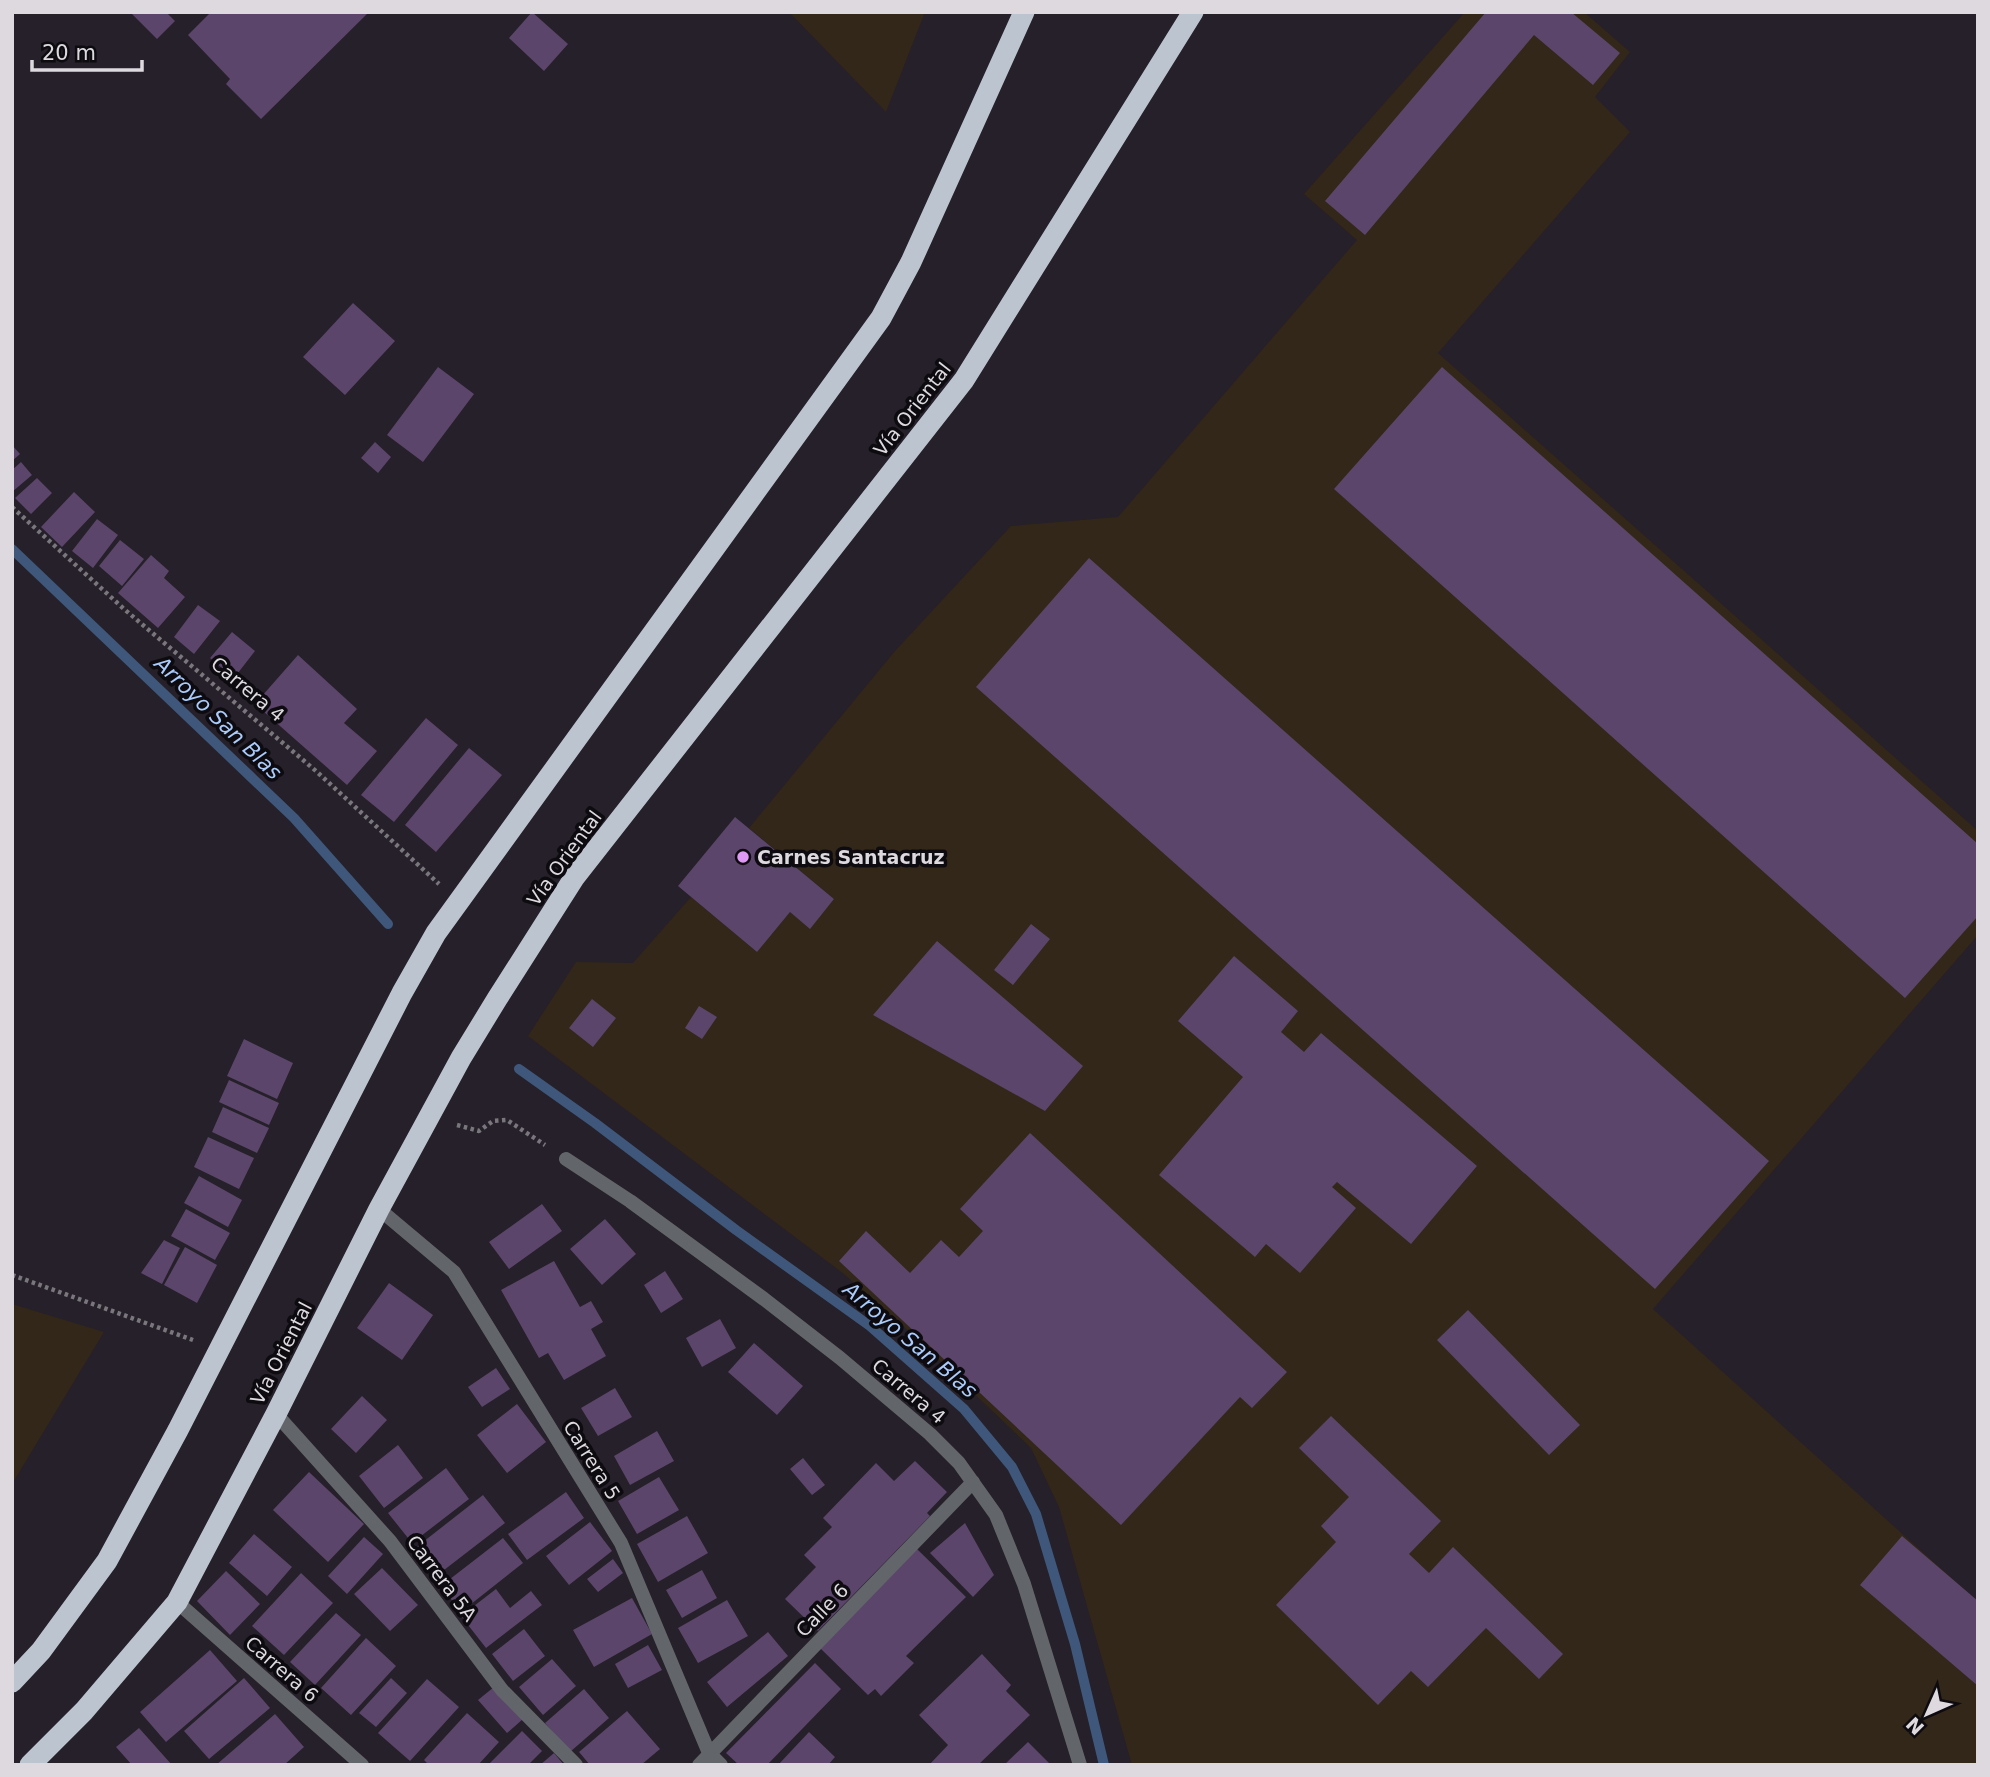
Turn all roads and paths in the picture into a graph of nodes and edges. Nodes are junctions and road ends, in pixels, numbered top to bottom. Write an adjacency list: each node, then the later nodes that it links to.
1 (1024, 12): 4 (highway)
2 (1193, 12): 5 (highway, Vía Oriental)
3 (12, 506): 4 (path, Carrera 4)
4 (458, 902): 9 (highway)
5 (429, 1117): 6 (path); 7 (highway, Vía Oriental)
6 (566, 1159): 11 (street, Carrera 4)
7 (379, 1209): 10 (highway, Vía Oriental); 14 (street, Carrera 5)
8 (12, 1275): 9 (path)
9 (220, 1349): 13 (highway)
10 (276, 1415): 12 (highway, Vía Oriental); 17 (street, Carrera 5A)
11 (972, 1482): 14 (street, Calle 6); 20 (street, Carrera 4)
12 (177, 1602): 15 (highway, Vía Oriental); 16 (street, Carrera 6)
13 (12, 1682)
14 (709, 1753): 18 (street, Calle 6); 19 (street, Carrera 5)
15 (30, 1765)
16 (362, 1765)
17 (576, 1765)
18 (699, 1765)
19 (721, 1765)
20 (1080, 1765)

